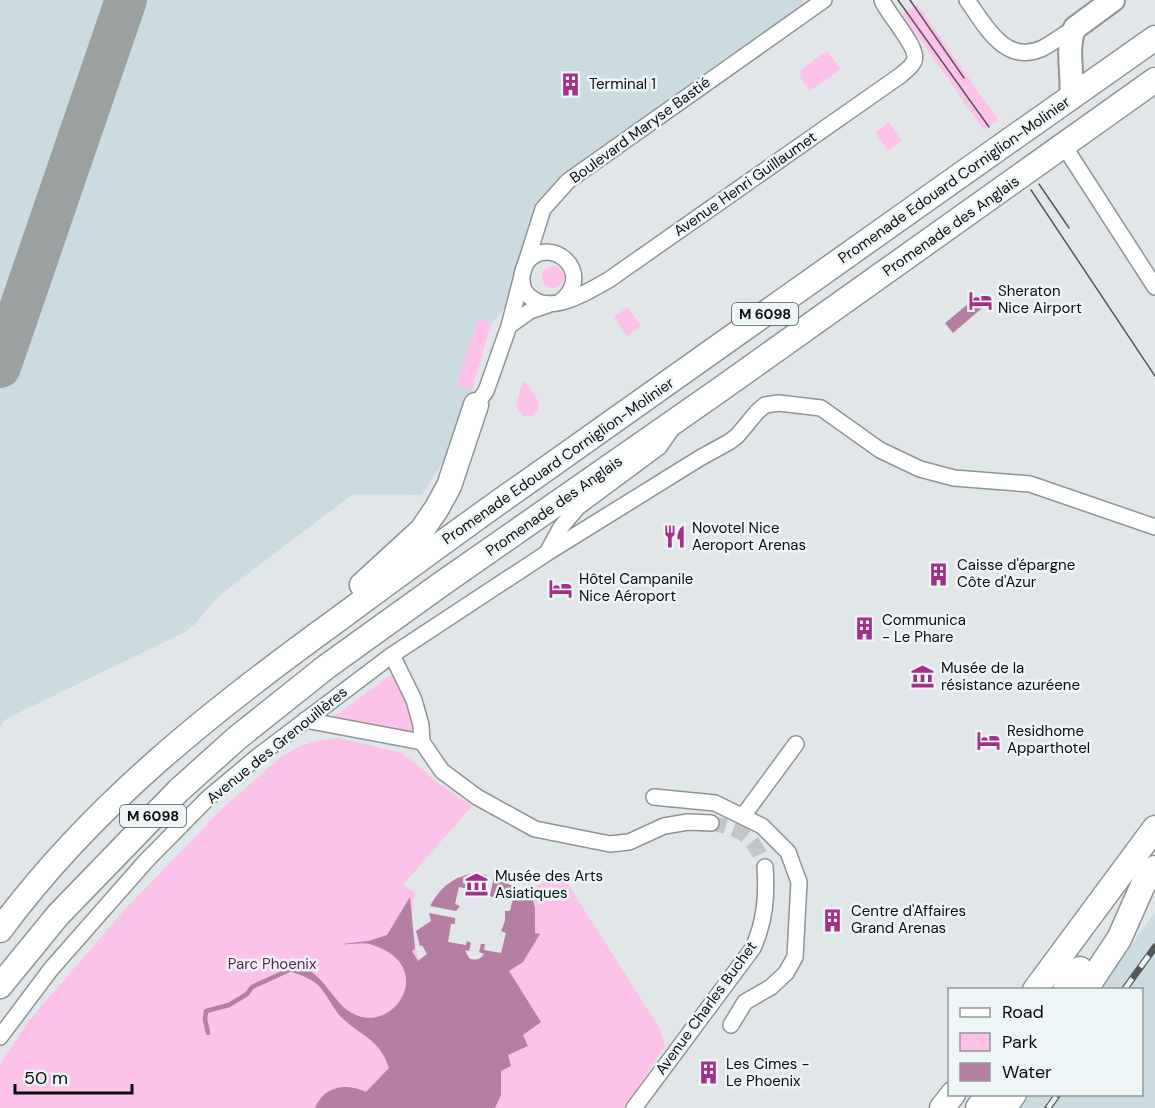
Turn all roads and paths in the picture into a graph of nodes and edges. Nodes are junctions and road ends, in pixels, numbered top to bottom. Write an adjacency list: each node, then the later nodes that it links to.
1 (824, 0): 11 (street, Boulevard Maryse Bastié)
2 (882, 0): 13 (street, Avenue Henri Guillaumet)
3 (967, 0): 5 (street)
4 (1113, 0): 5 (street)
5 (1075, 28): 8 (street)
6 (1155, 38): 8 (main road, Promenade Edouard Corniglion-Molinier / M 6098)
7 (1155, 80): 9 (main road, Promenade des Anglais / M 6098)
8 (1071, 98): 10 (main road); 20 (main road, Promenade Edouard Corniglion-Molinier / M 6098)
9 (1069, 153): 10 (main road, Promenade des Anglais / M 6098); 12 (street)
10 (977, 207): 16 (main road, Promenade des Anglais / M 6098)
11 (523, 272): 13 (street); 13 (street); 14 (street, Boulevard Maryse Bastié)
12 (1155, 286)
13 (556, 303): 14 (street)
14 (509, 326): 15 (street, Boulevard Maryse Bastié)
15 (476, 405): 20 (main road)
16 (678, 420): 18 (street, Avenue des Grenouillères); 32 (main road, Promenade des Anglais / M 6098)
17 (1155, 527): 18 (street, Avenue des Grenouillères)
18 (547, 553): 19 (street, Avenue des Grenouillères)
19 (392, 655): 21 (street, Avenue des Grenouillères); 22 (street)
20 (252, 681): 30 (main road, Promenade Edouard Corniglion-Molinier / M 6098)
21 (305, 720): 22 (street); 36 (street, Avenue des Grenouillères)
22 (422, 742): 26 (street)
23 (796, 744): 25 (street)
24 (654, 797): 25 (street)
25 (743, 816): 35 (street)
26 (711, 823)
27 (1155, 828): 33 (main road)
28 (765, 867): 40 (street, Avenue Charles Buchet)
29 (1155, 868): 31 (main road)
30 (0, 930)
31 (1083, 979): 34 (main road)
32 (0, 986)
33 (1036, 988)
34 (1068, 988)
35 (731, 1025)
36 (0, 1037)
37 (952, 1096): 41 (main road)
38 (987, 1096): 42 (main road)
39 (1013, 1096): 43 (main road)
40 (634, 1108)
41 (942, 1108)
42 (978, 1108)
43 (1004, 1108)

